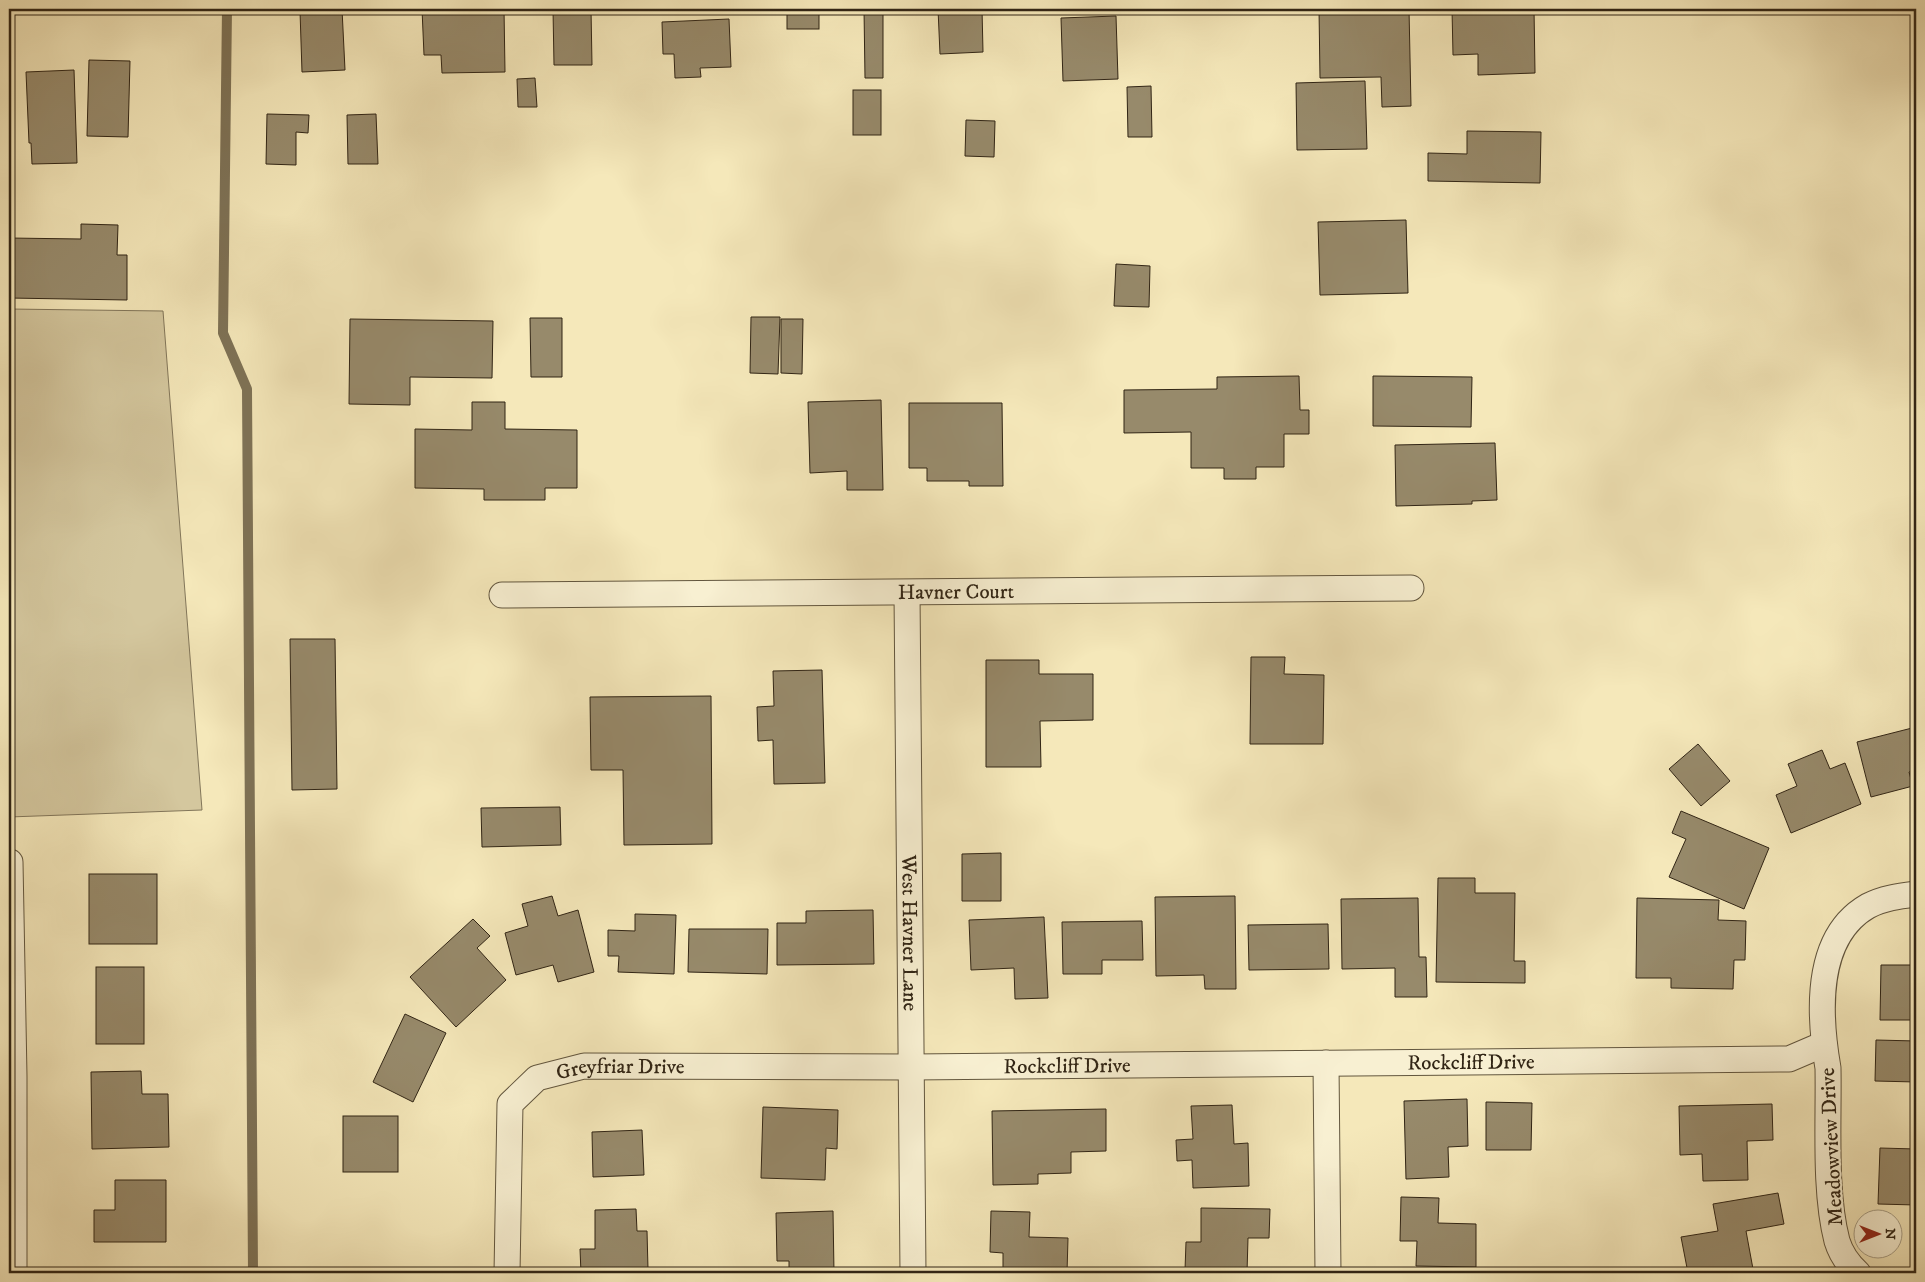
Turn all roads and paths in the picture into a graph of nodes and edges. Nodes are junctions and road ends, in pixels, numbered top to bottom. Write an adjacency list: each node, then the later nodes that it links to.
1 (1411, 588): 2 (street, Havner Court)
2 (907, 593): 3 (street, Havner Court); 8 (street, West Havner Lane)
3 (502, 595)
4 (10, 862): 9 (street)
5 (1916, 894): 6 (street)
6 (1824, 1044): 7 (street, Rockcliff Drive); 14 (street, Meadowview Drive)
7 (1326, 1063): 8 (street, Rockcliff Drive); 13 (street)
8 (912, 1067): 11 (street, Greyfriar Drive); 12 (street, West Havner Lane)
9 (12, 1076): 10 (street)
10 (14, 1273)
11 (507, 1273)
12 (913, 1273)
13 (1328, 1273)
14 (1858, 1273)

